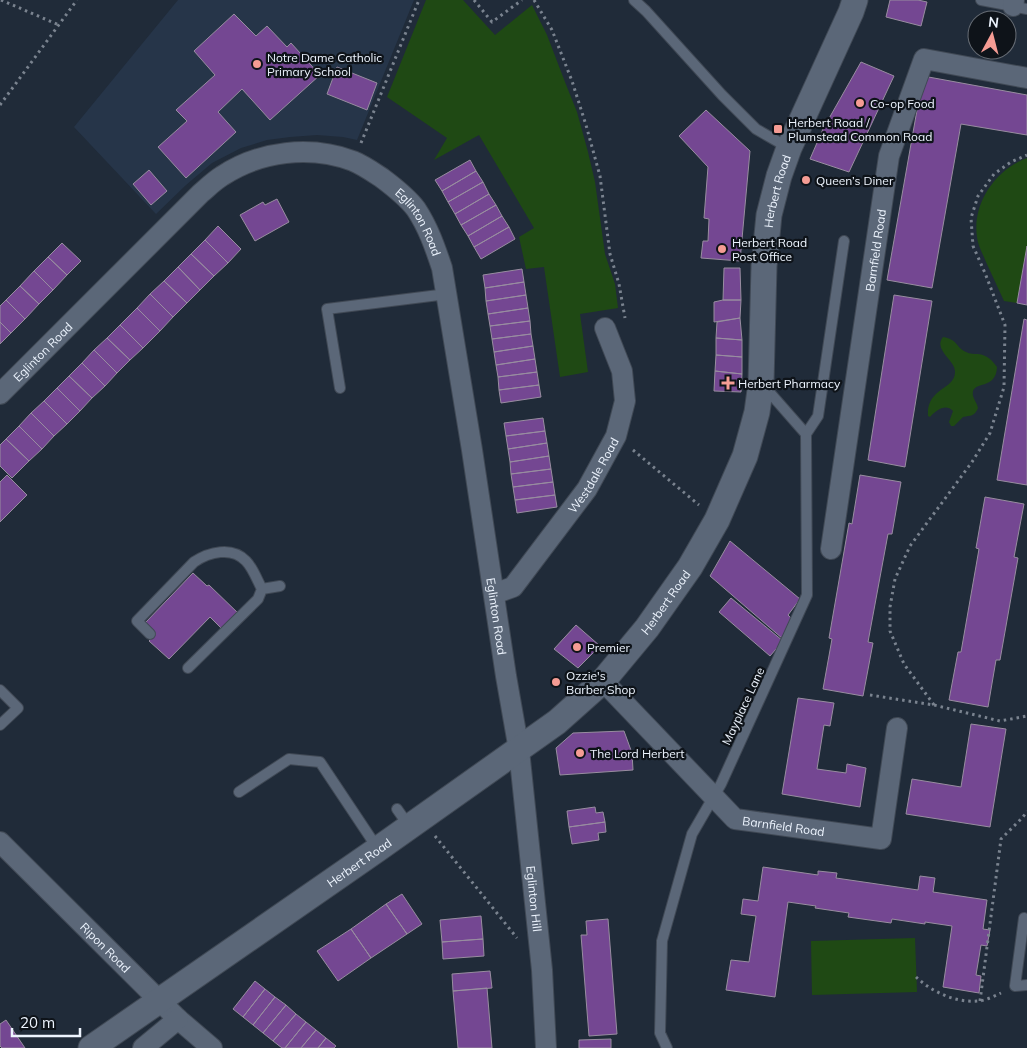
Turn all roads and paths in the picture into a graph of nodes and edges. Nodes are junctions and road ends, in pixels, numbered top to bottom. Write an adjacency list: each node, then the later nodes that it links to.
1 (1, 0): 11 (path)
2 (77, 0): 11 (path)
3 (420, 0): 14 (path)
4 (474, 0): 5 (path)
5 (522, 0)
6 (534, 0): 19 (path)
7 (634, 0): 15 (lane)
8 (855, 0): 15 (street, Herbert Road)
9 (981, 0): 10 (lane)
10 (1018, 5)
11 (59, 25): 13 (path)
12 (1027, 78): 26 (street, Barnfield Road)
13 (0, 105)
14 (362, 143)
15 (788, 148): 20 (street, Herbert Road)
16 (1027, 155): 35 (path)
17 (844, 241): 23 (lane)
18 (447, 294): 21 (lane); 22 (street, Eglinton Road); 29 (street, Eglinton Road)
19 (604, 328): 24 (street, Westdale Road)
20 (761, 383): 23 (lane); 25 (street, Herbert Road)
21 (340, 388)
22 (0, 394)
23 (806, 434): 41 (lane, Mayplace Lane)
24 (616, 436): 25 (path); 29 (street, Westdale Road)
25 (717, 520): 32 (street, Herbert Road)
26 (831, 549)
27 (280, 586): 28 (lane)
28 (262, 589): 30 (lane); 31 (lane)
29 (494, 594): 39 (street, Eglinton Road)
30 (150, 634)
31 (188, 668)
32 (603, 681): 39 (street, Herbert Road); 41 (street, Barnfield Road)
33 (0, 690): 37 (lane)
34 (870, 695): 35 (path)
35 (934, 705): 36 (path)
36 (1027, 716)
37 (0, 725)
38 (898, 728): 41 (street, Barnfield Road)
39 (519, 750): 43 (street, Herbert Road); 57 (street, Eglinton Hill)
40 (239, 792): 45 (lane)
41 (714, 797): 58 (lane, Mayplace Lane)
42 (1027, 812): 52 (path)
43 (409, 818): 45 (street, Herbert Road); 47 (path)
44 (0, 842): 51 (street, Ripon Road)
45 (378, 849): 51 (street, Herbert Road)
46 (1024, 918): 50 (lane)
47 (518, 940)
48 (916, 977): 52 (path)
49 (1027, 985): 50 (lane)
50 (1015, 986): 52 (path)
51 (159, 1001): 53 (street, Ripon Road); 54 (street, Herbert Road)
52 (980, 1001)
53 (178, 1019): 55 (street); 56 (street, Ripon Road)
54 (91, 1048)
55 (143, 1048)
56 (212, 1048)
57 (546, 1048)
58 (667, 1048)

